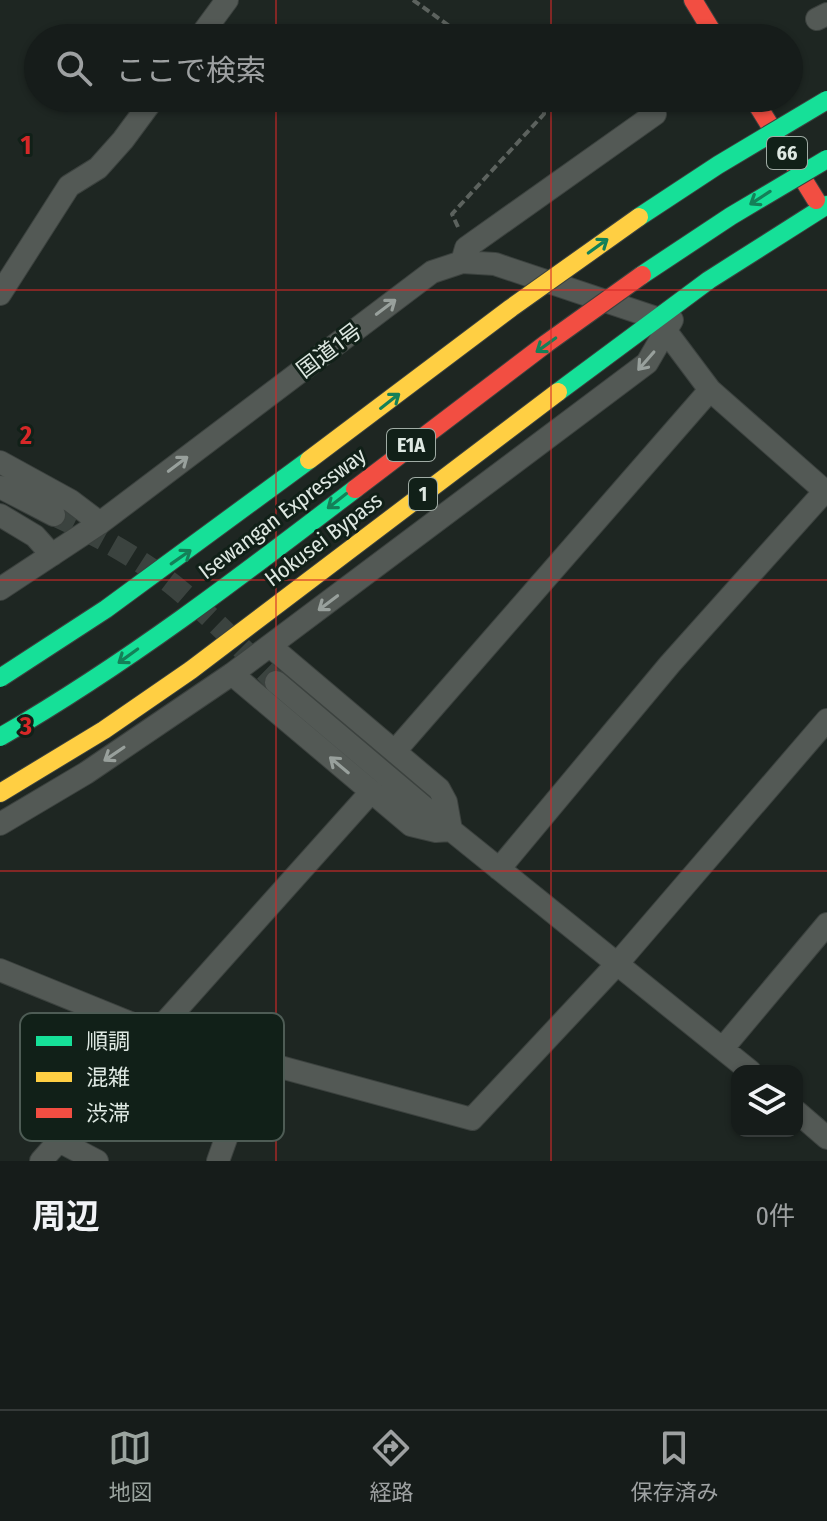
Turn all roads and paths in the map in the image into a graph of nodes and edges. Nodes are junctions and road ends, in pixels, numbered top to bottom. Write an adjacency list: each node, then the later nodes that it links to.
1 (227, 0): 4 (street)
2 (413, 0): 5 (path)
3 (693, 0): 6 (main road)
4 (209, 24)
5 (446, 24)
6 (708, 24)
7 (827, 100): 29 (main road, Isewangan Expressway / E1A, one-way to 7, bridge)
8 (144, 112): 15 (street)
9 (544, 112): 14 (path)
10 (762, 112): 13 (main road, 66)
11 (655, 114): 14 (street, 国道1号)
12 (827, 159): 32 (main road, Isewangan Expressway / E1A, one-way to 32, bridge)
13 (824, 207): 16 (main road)
14 (464, 255): 17 (street); 24 (street, 国道1号, one-way to 14)
15 (0, 294)
16 (687, 295): 17 (street)
17 (661, 324): 18 (street); 27 (street, one-way to 27); 35 (main road, Hokusei Bypass / 1)
18 (710, 390): 21 (street); 33 (street)
19 (0, 462): 24 (street)
20 (0, 487): 23 (street)
21 (826, 492): 38 (street)
22 (0, 515): 25 (street)
23 (54, 515)
24 (100, 523): 25 (street, 国道1号)
25 (52, 555): 26 (street, 国道1号)
26 (0, 589)
27 (270, 646): 28 (street); 33 (street)
28 (232, 674): 34 (street, one-way to 28); 36 (street, one-way to 36)
29 (0, 678)
30 (276, 682): 37 (street)
31 (827, 720): 40 (street)
32 (0, 737)
33 (395, 751): 37 (street)
34 (371, 792): 37 (street); 43 (street)
35 (0, 793)
36 (0, 824)
37 (451, 830): 38 (street)
38 (499, 869): 40 (street)
39 (827, 924): 44 (street)
40 (617, 964): 44 (street); 46 (street)
41 (0, 970): 42 (street)
42 (106, 1013)
43 (173, 1013)
44 (723, 1048): 45 (street)
45 (743, 1065)
46 (284, 1068)
47 (803, 1117): 48 (street)
48 (827, 1138)
49 (59, 1141): 51 (street); 52 (street)
50 (225, 1141): 53 (street)
51 (41, 1161)
52 (97, 1161)
53 (218, 1161)

